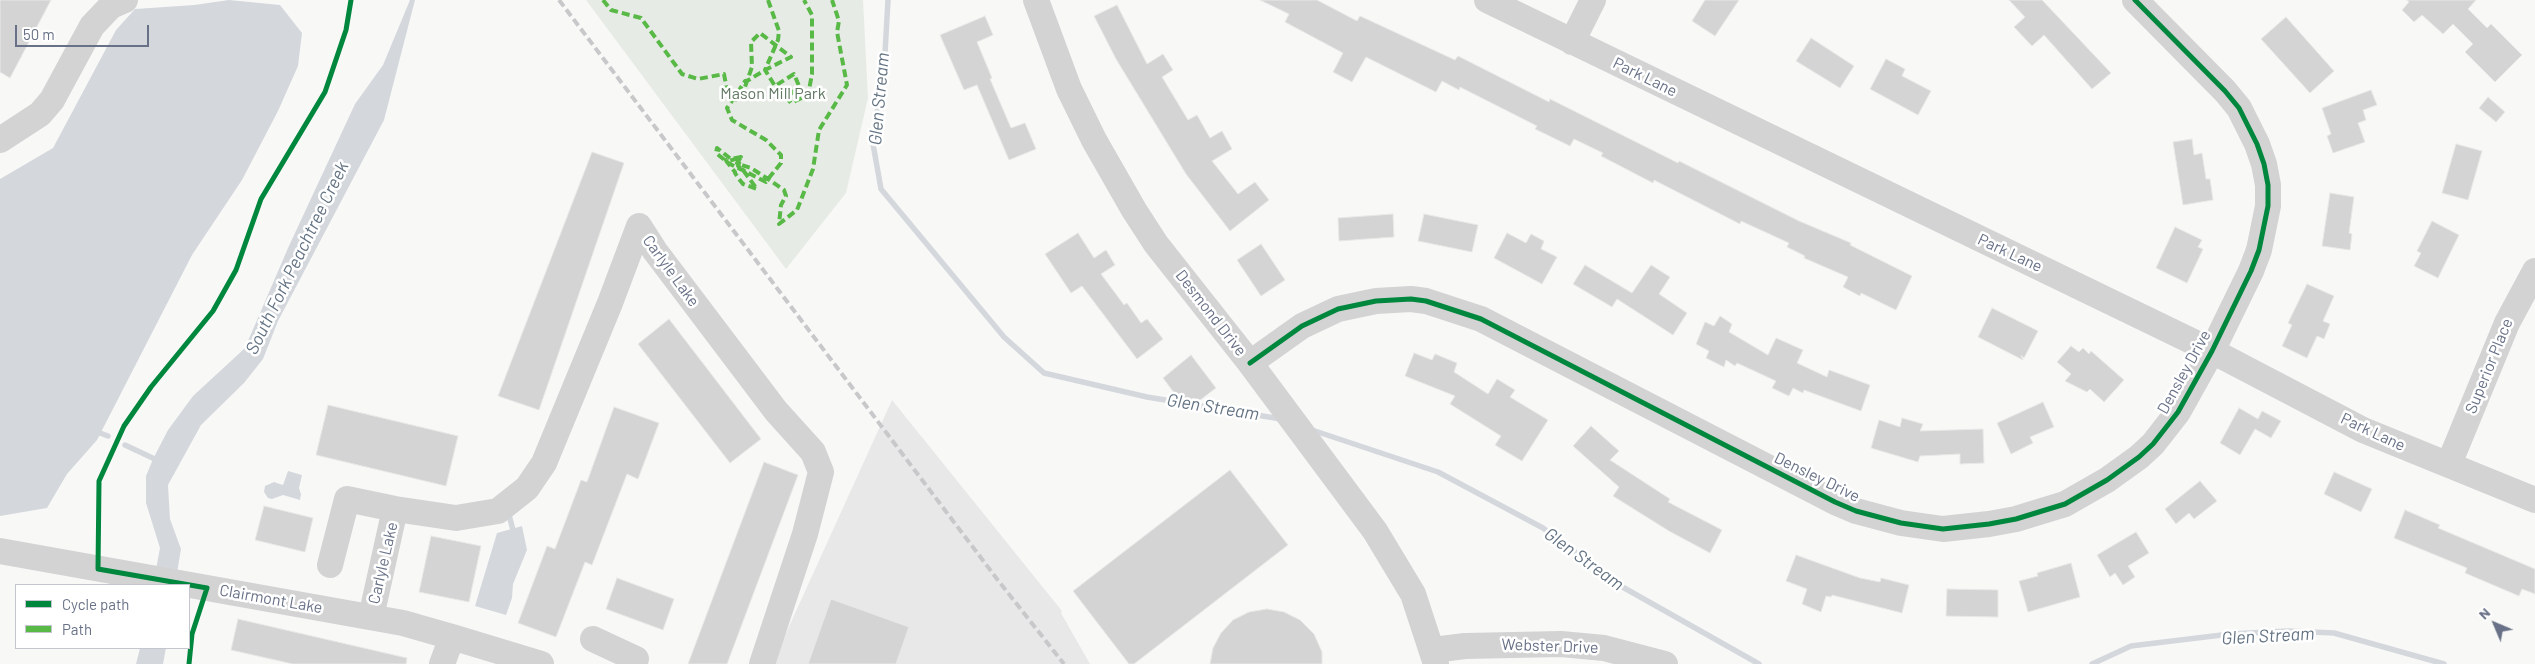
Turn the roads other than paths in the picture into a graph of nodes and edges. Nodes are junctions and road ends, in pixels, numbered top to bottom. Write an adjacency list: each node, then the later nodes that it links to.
1 (125, 0): 7 (street)
2 (1036, 0): 10 (street, Desmond Drive)
3 (1487, 0): 6 (street, Park Lane)
4 (1593, 0): 6 (street)
5 (2135, 0): 9 (street, Densley Drive)
6 (1572, 42): 9 (street, Park Lane)
7 (0, 140)
8 (2535, 271): 11 (street, Superior Place)
9 (2212, 351): 10 (street, Densley Drive); 11 (street, Park Lane)
10 (1250, 363): 21 (street, Desmond Drive)
11 (2448, 464): 12 (street, Park Lane)
12 (2535, 500)
13 (395, 509): 15 (street, Carlyle Lake); 18 (street, Carlyle Lake); 25 (street, Carlyle Lake)
14 (0, 551): 16 (street, Clairmont Lake)
15 (330, 565)
16 (185, 584)
17 (190, 585): 18 (street, Clairmont Lake)
18 (371, 617): 19 (street, Clairmont Lake)
19 (452, 637): 23 (street); 24 (street)
20 (593, 639): 22 (street)
21 (1434, 657): 26 (street, Webster Drive)
22 (622, 658)
23 (442, 664)
24 (541, 664)
25 (762, 664)
26 (1665, 664)

